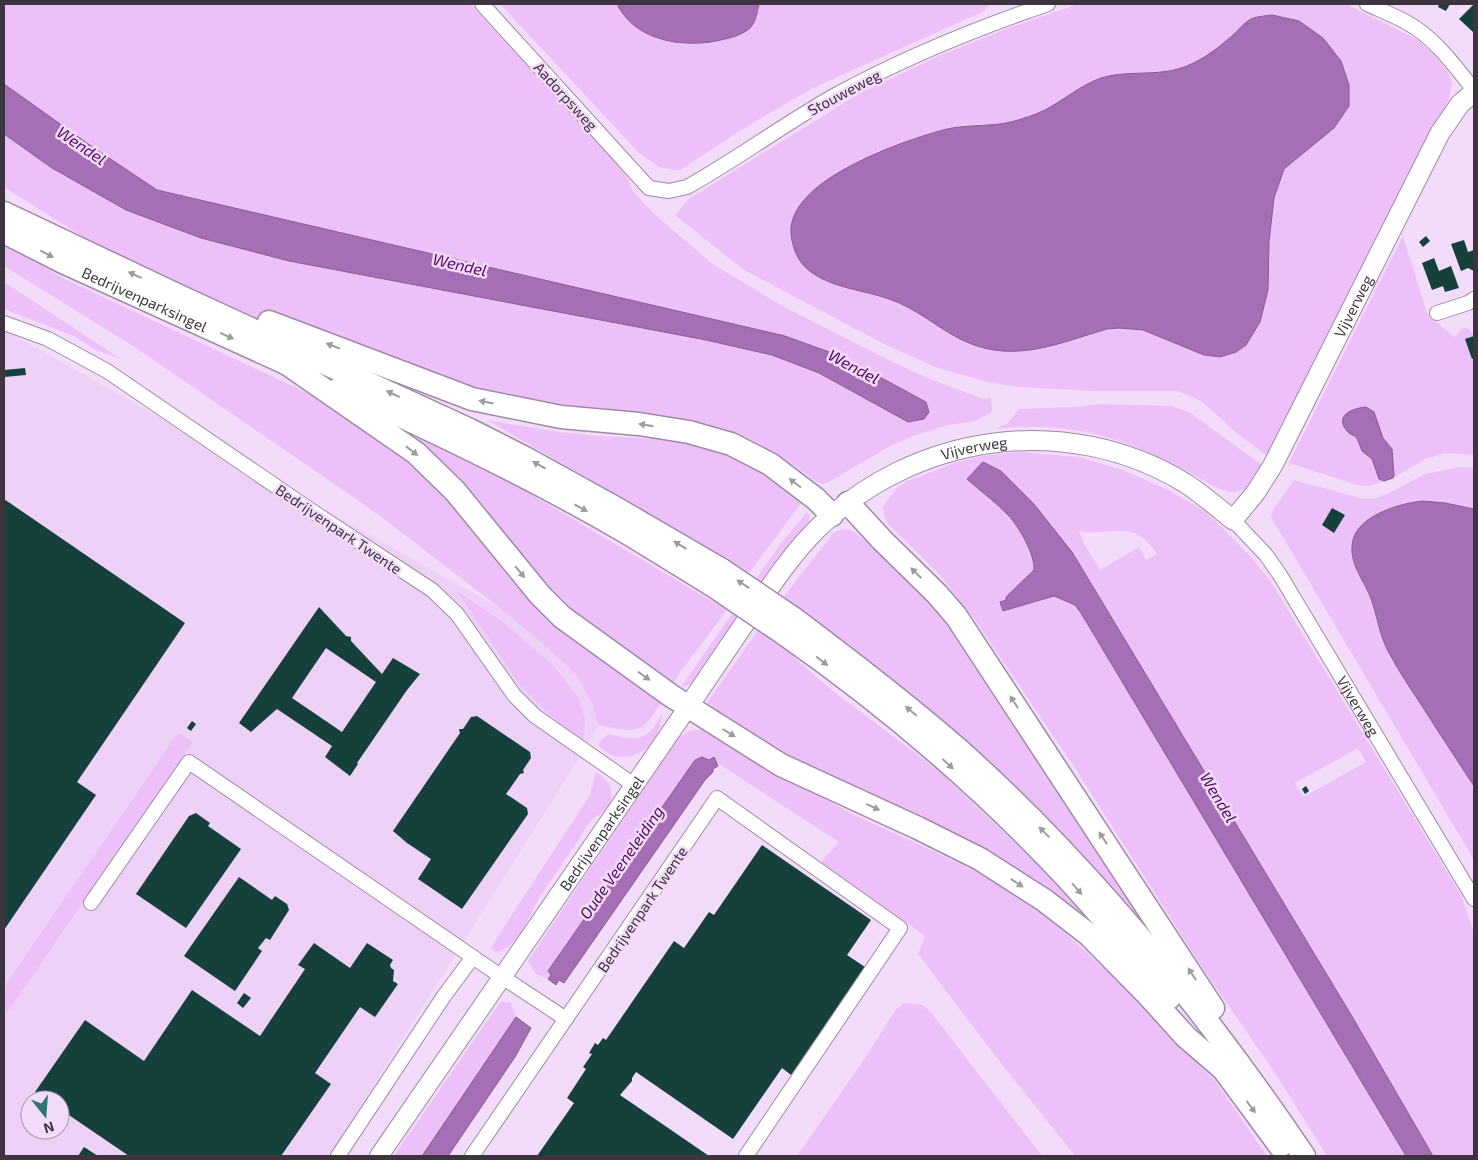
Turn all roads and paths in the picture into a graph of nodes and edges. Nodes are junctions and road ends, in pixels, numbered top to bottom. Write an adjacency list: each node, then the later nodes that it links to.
1 (482, 4): 5 (street, Aadorpsweg)
2 (1048, 4): 5 (street, Stouweweg)
3 (1367, 4): 4 (street)
4 (1474, 91): 14 (main road, Vijverweg)
5 (649, 188)
6 (4, 213): 8 (highway, Bedrijvenparksingel, one-way to 6)
7 (4, 232): 12 (highway, Bedrijvenparksingel, one-way to 12)
8 (179, 296): 13 (highway, one-way to 8); 15 (highway, one-way to 8)
9 (1474, 299): 10 (street)
10 (1437, 313)
11 (4, 323): 18 (street, Bedrijvenpark Twente)
12 (286, 363): 15 (highway, one-way to 15); 17 (highway, one-way to 17)
13 (840, 509): 14 (main road, Vijverweg); 17 (main road, Bedrijvenparksingel); 25 (highway, one-way to 13)
14 (1233, 520): 19 (street, Vijverweg)
15 (717, 578): 16 (highway, bridge)
16 (788, 625): 24 (highway, one-way to 24); 25 (highway, one-way to 16)
17 (688, 707): 18 (street, Bedrijvenparksingel); 24 (highway, one-way to 24)
18 (634, 785): 22 (street, Bedrijvenparksingel)
19 (1474, 899)
20 (91, 903): 21 (street)
21 (473, 957): 22 (street); 26 (street)
22 (502, 977): 23 (street); 27 (street, Bedrijvenparksingel)
23 (566, 1019): 28 (street, Bedrijvenpark Twente); 29 (street, Bedrijvenpark Twente)
24 (1222, 1068): 30 (highway, one-way to 30)
25 (1261, 1092): 31 (highway)
26 (338, 1156)
27 (379, 1156)
28 (472, 1156)
29 (746, 1156)
30 (1286, 1156)
31 (1304, 1156)

